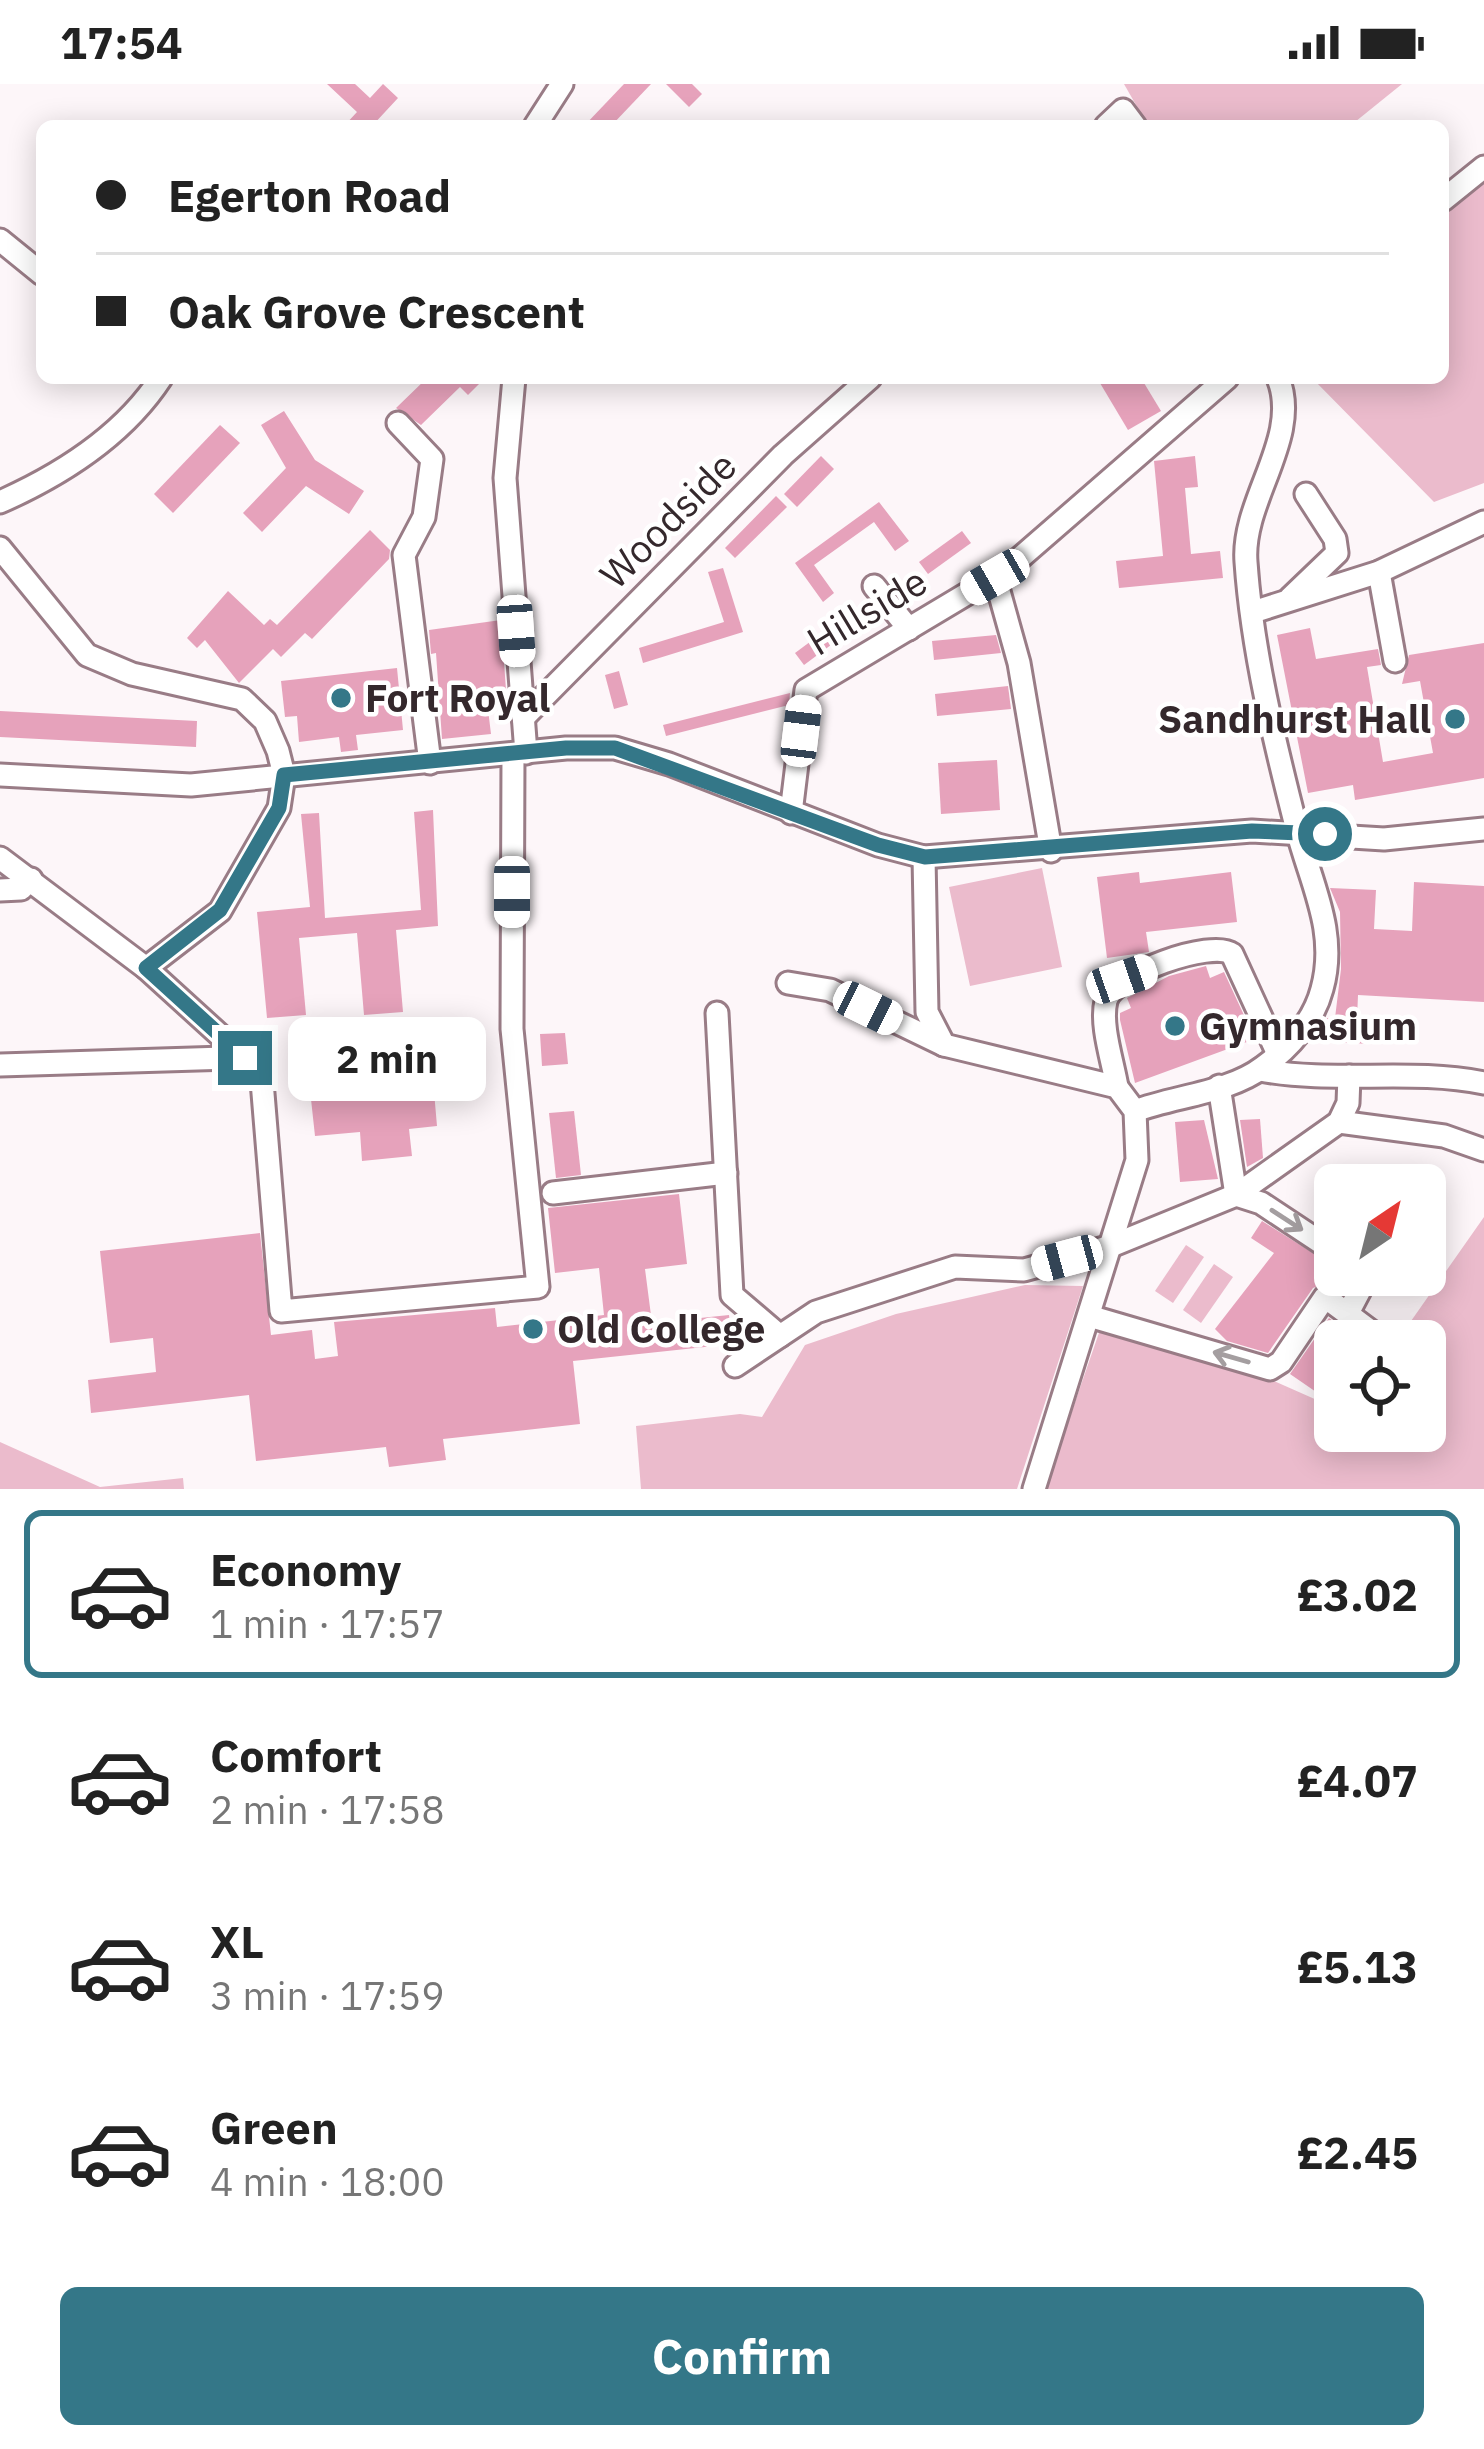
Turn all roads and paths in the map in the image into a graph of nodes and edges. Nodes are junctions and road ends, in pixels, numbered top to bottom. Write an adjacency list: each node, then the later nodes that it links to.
1 (562, 84): 2 (street)
2 (539, 120)
3 (1484, 167): 4 (street)
4 (1449, 195)
5 (0, 240): 6 (street)
6 (36, 269)
7 (156, 384): 14 (street)
8 (513, 384): 24 (street)
9 (863, 384): 24 (street, Woodside)
10 (1220, 384): 18 (street, Hillside)
11 (1280, 384): 21 (street)
12 (398, 423): 26 (street)
13 (1306, 494): 20 (street)
14 (0, 502)
15 (1484, 521): 17 (street)
16 (0, 548): 28 (street)
17 (1379, 572): 20 (street); 23 (street)
18 (995, 577): 22 (street, Hillside); 32 (street)
19 (874, 586): 22 (street)
20 (1290, 599): 21 (street)
21 (1253, 612): 31 (street)
22 (908, 628): 29 (street, Hillside)
23 (1395, 661)
24 (523, 718): 25 (street)
25 (519, 754): 26 (street); 29 (street); 42 (street)
26 (430, 763): 28 (street)
27 (0, 775): 28 (street)
28 (284, 775): 37 (street)
29 (791, 813): 33 (street)
30 (1484, 829): 31 (street)
31 (1297, 830): 32 (street); 41 (street)
32 (1051, 851): 33 (street)
33 (925, 857): 40 (street)
34 (0, 858): 35 (street)
35 (31, 879): 36 (street); 37 (street)
36 (0, 890)
37 (146, 968): 42 (street)
38 (788, 983): 40 (street)
39 (717, 1013): 52 (street)
40 (944, 1045): 48 (street)
41 (1278, 1054): 44 (street); 48 (street)
42 (253, 1058): 43 (street)
43 (0, 1065)
44 (1260, 1070): 45 (street); 47 (street)
45 (1349, 1076): 46 (street); 50 (street)
46 (1484, 1083)
47 (1219, 1086): 49 (street); 54 (street)
48 (1117, 1087): 49 (street)
49 (1135, 1112): 56 (street)
50 (1339, 1122): 51 (street); 54 (street)
51 (1484, 1150)
52 (725, 1173): 53 (street); 61 (street)
53 (553, 1193)
54 (1236, 1195): 55 (street, one-way to 55); 56 (street)
55 (1314, 1238)
56 (1112, 1246): 59 (street); 61 (street)
57 (1357, 1296): 58 (street)
58 (1348, 1313): 59 (street, one-way to 59); 60 (street)
59 (1089, 1316): 63 (street)
60 (1357, 1320)
61 (781, 1336): 62 (street)
62 (735, 1366)
63 (1034, 1489)

